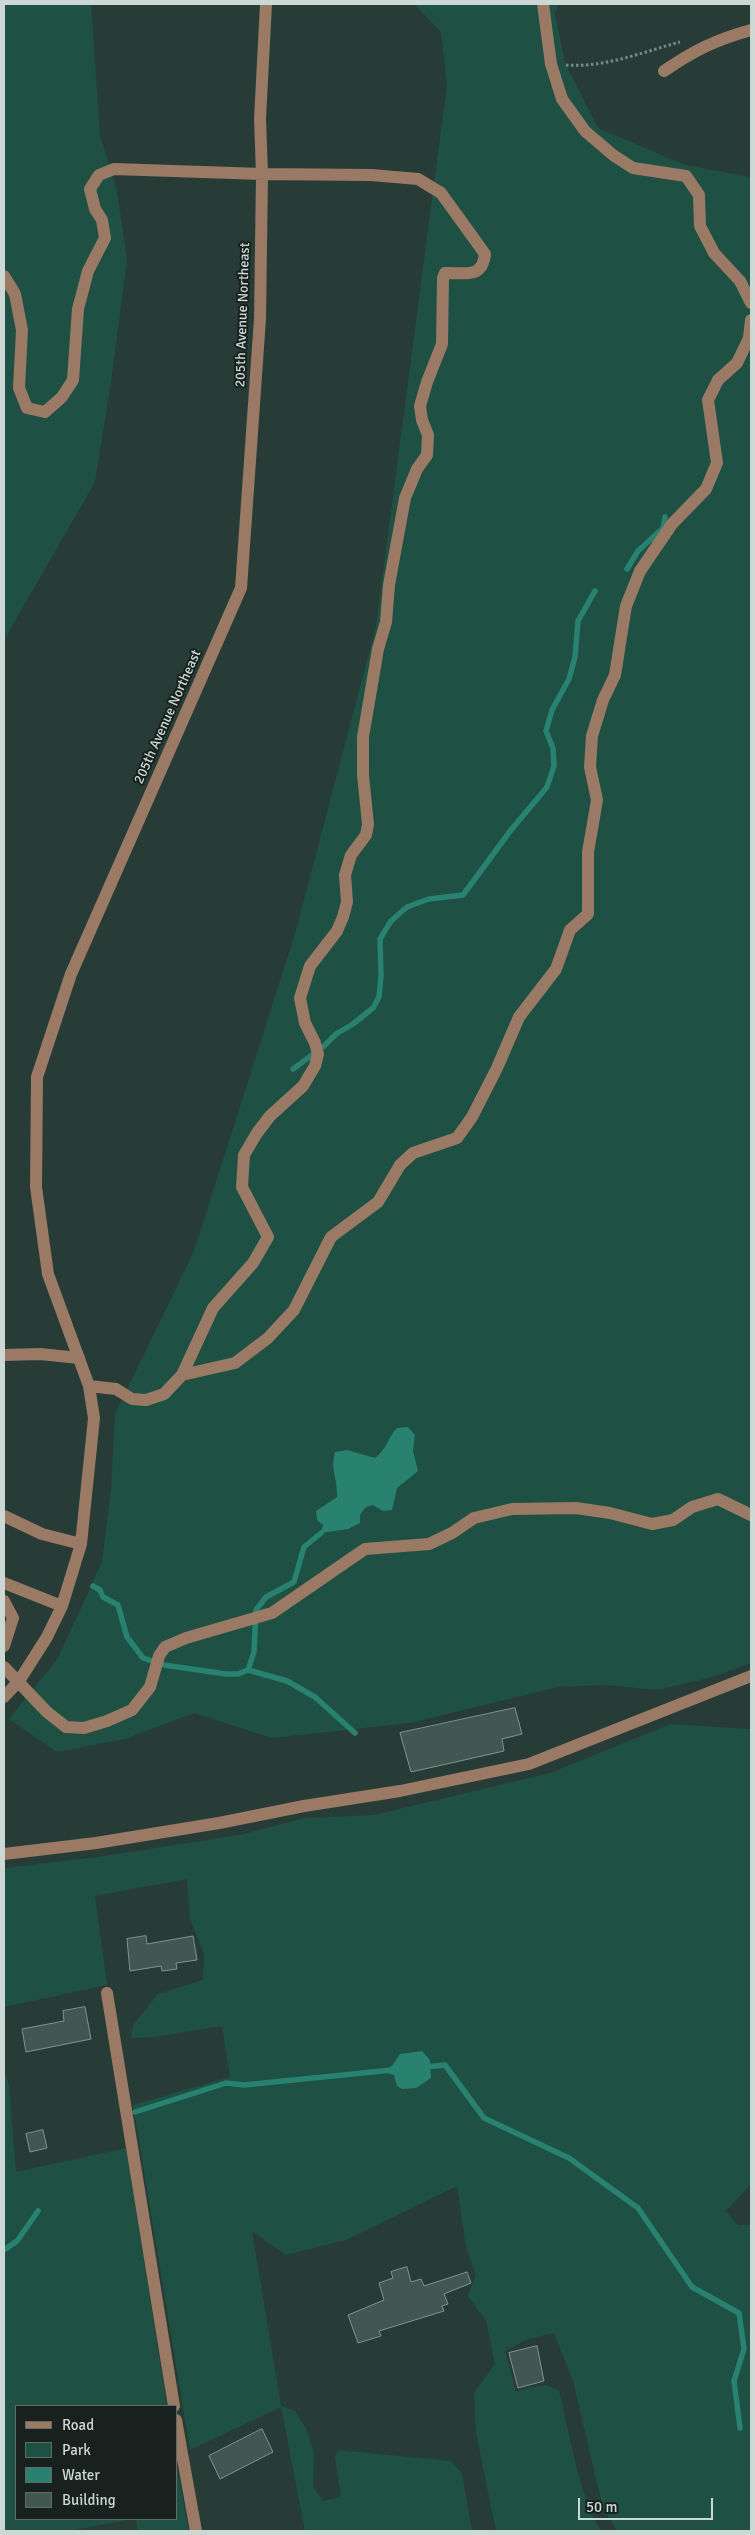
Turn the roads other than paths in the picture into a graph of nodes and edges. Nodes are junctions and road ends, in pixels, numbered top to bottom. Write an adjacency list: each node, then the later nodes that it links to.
1 (266, 4): 5 (street, 205th Avenue Northeast)
2 (543, 4): 7 (street)
3 (751, 30): 4 (street)
4 (664, 71)
5 (262, 174): 6 (street); 10 (street, 205th Avenue Northeast); 11 (street)
6 (4, 276)
7 (751, 303)
8 (751, 320): 11 (street)
9 (4, 1355): 10 (street)
10 (79, 1358): 12 (street, 205th Avenue Northeast)
11 (182, 1374): 12 (street)
12 (89, 1386): 15 (street, 205th Avenue Northeast)
13 (751, 1515): 22 (street)
14 (4, 1516): 15 (street)
15 (81, 1544): 18 (street, 205th Avenue Northeast)
16 (4, 1583): 18 (street)
17 (4, 1601): 19 (street)
18 (62, 1606): 22 (street, 205th Avenue Northeast)
19 (4, 1646)
20 (4, 1667): 22 (street)
21 (751, 1676): 24 (street)
22 (20, 1681): 23 (street, 205th Avenue Northeast)
23 (4, 1697)
24 (4, 1854)
25 (107, 1993): 26 (street)
26 (174, 2405)
27 (178, 2431): 28 (street)
28 (196, 2531)

